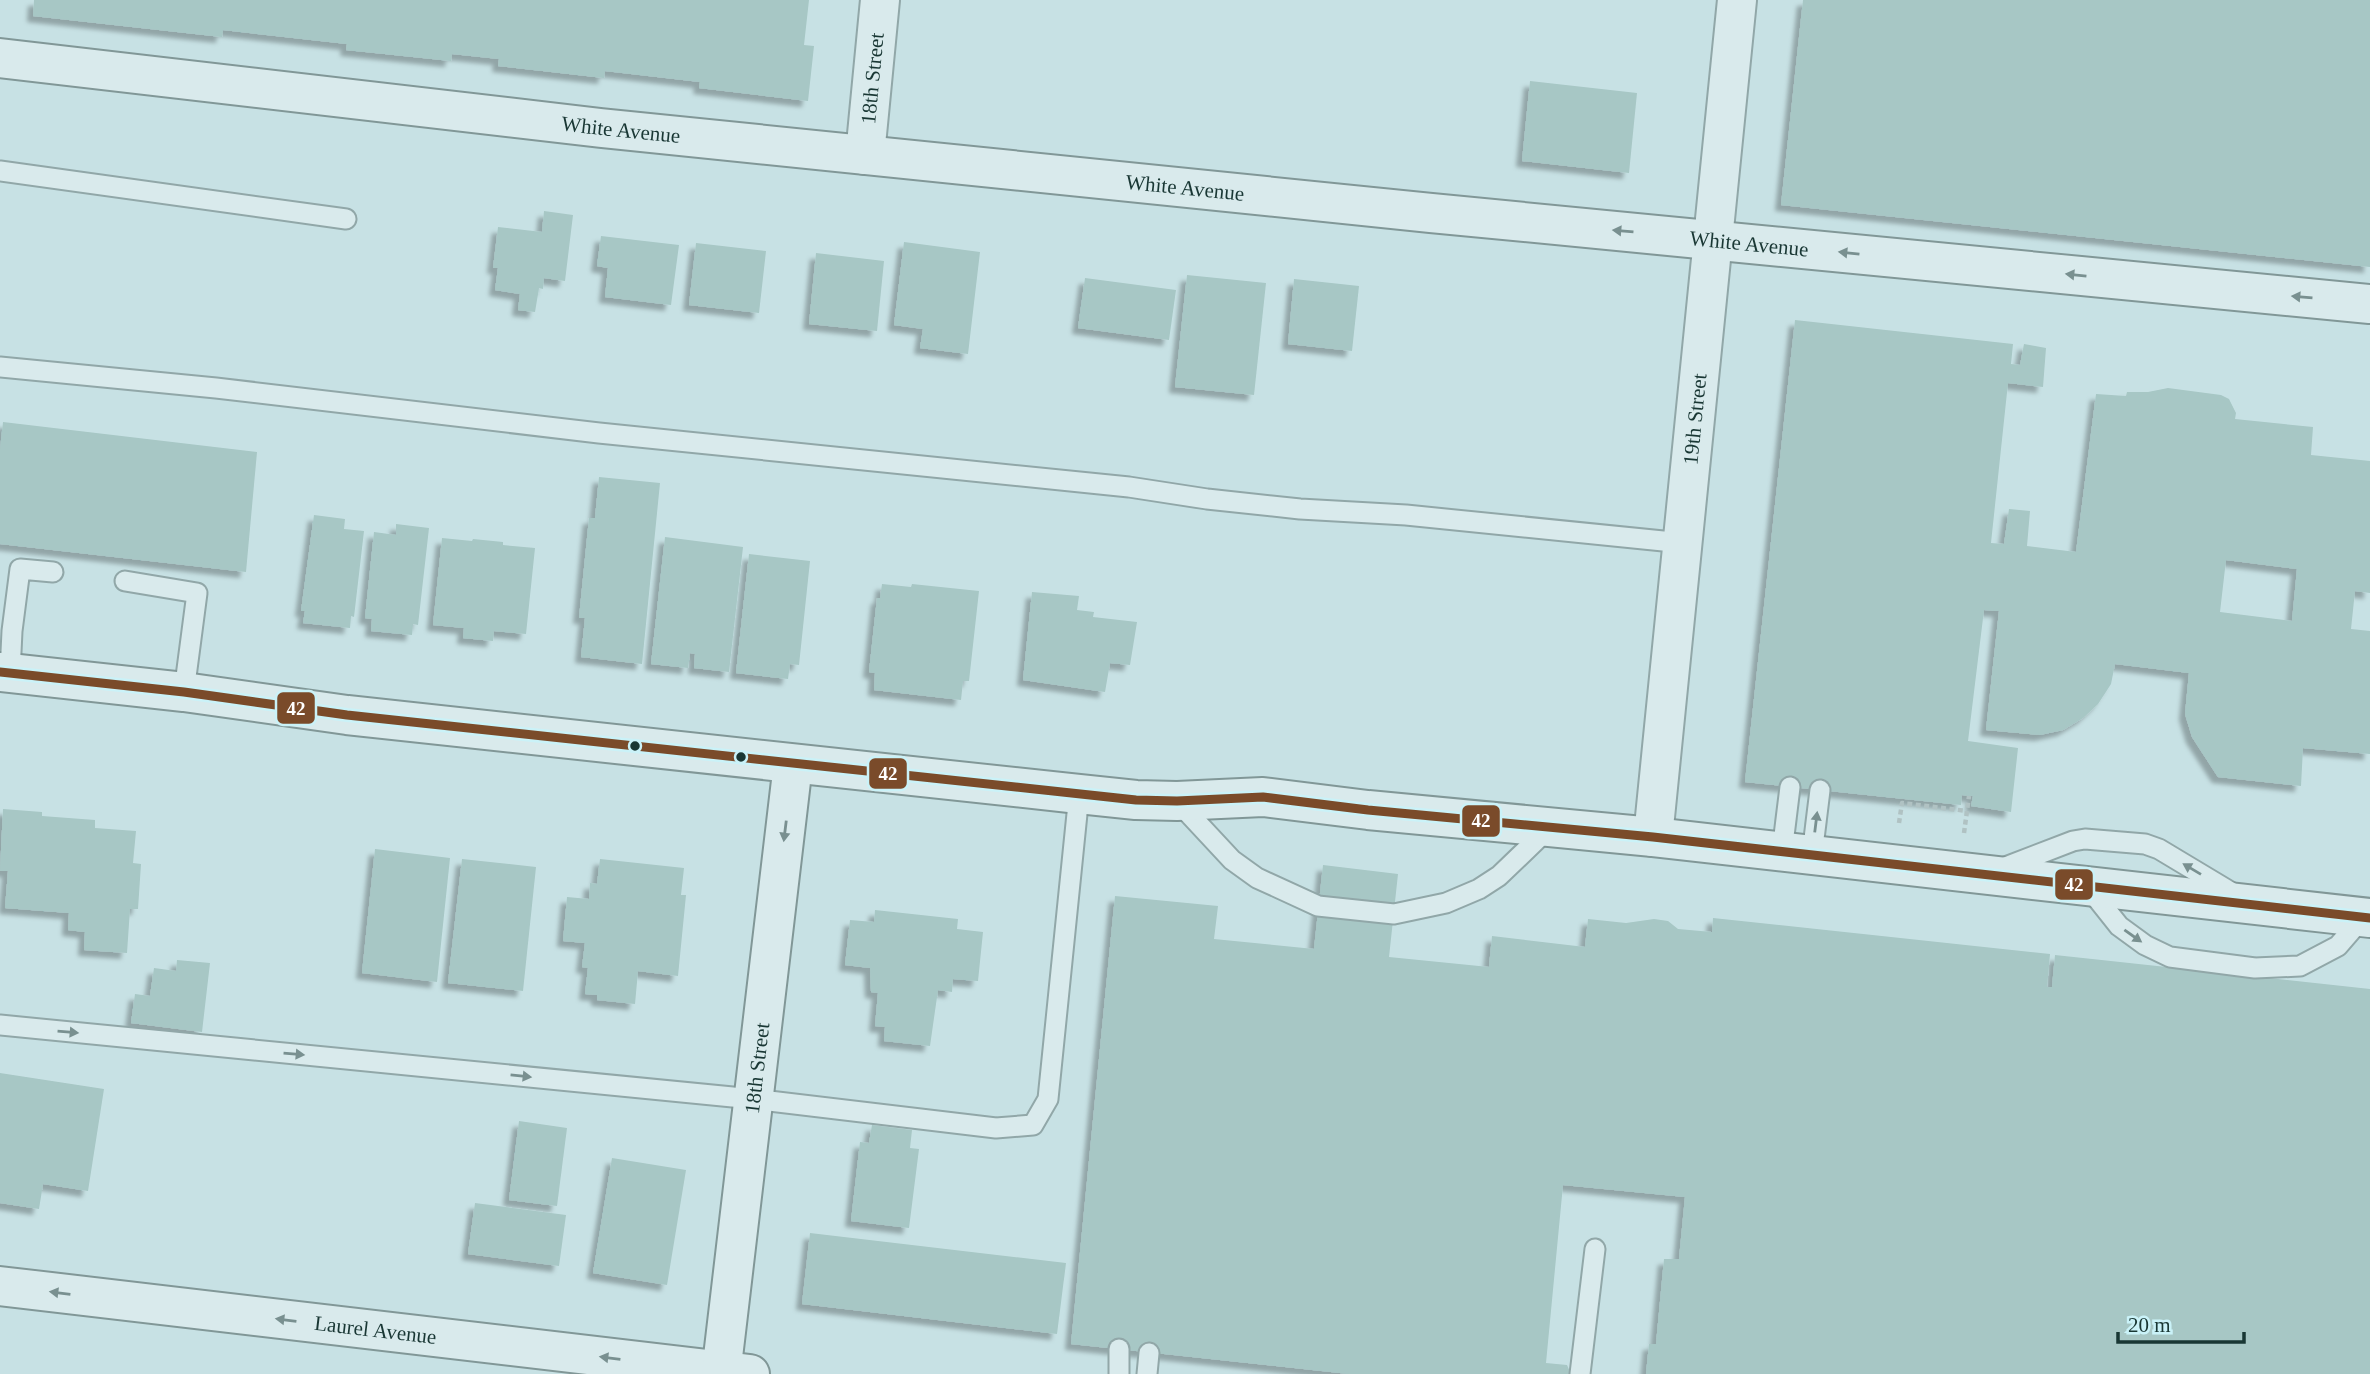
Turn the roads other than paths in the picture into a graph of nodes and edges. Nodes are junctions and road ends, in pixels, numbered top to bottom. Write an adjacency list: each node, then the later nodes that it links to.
1 (880, 0): 4 (street, 18th Street)
2 (1737, 0): 7 (street, 19th Street)
3 (0, 58): 4 (street, White Avenue)
4 (865, 155): 7 (street, White Avenue, one-way to 4)
5 (0, 171): 6 (lane)
6 (346, 219)
7 (1714, 240): 8 (street, White Avenue, one-way to 7); 10 (street, 19th Street)
8 (2370, 304)
9 (0, 367): 10 (lane)
10 (1683, 543): 21 (street, 19th Street)
11 (53, 572): 13 (lane)
12 (125, 581): 14 (lane)
13 (5, 673): 14 (street)
14 (184, 692): 15 (street)
15 (793, 764): 18 (street); 28 (street, 18th Street, one-way to 28)
16 (1790, 787): 22 (lane)
17 (1820, 790): 22 (lane, one-way to 17)
18 (1079, 794): 19 (street); 28 (lane)
19 (1177, 801): 20 (street); 20 (lane)
20 (1550, 827): 21 (street)
21 (1653, 836): 22 (street)
22 (1797, 853): 23 (street)
23 (1987, 874): 24 (street); 25 (lane, one-way to 23)
24 (2087, 886): 25 (street); 26 (lane, one-way to 26)
25 (2250, 904): 26 (street)
26 (2367, 917)
27 (0, 1025): 28 (lane, one-way to 28)
28 (753, 1099): 33 (street, 18th Street)
29 (1595, 1249): 36 (lane)
30 (0, 1286): 33 (street, Laurel Avenue, one-way to 30)
31 (1119, 1349): 34 (lane)
32 (1149, 1353): 35 (lane)
33 (731, 1373)
34 (1119, 1374)
35 (1147, 1374)
36 (1580, 1374)

